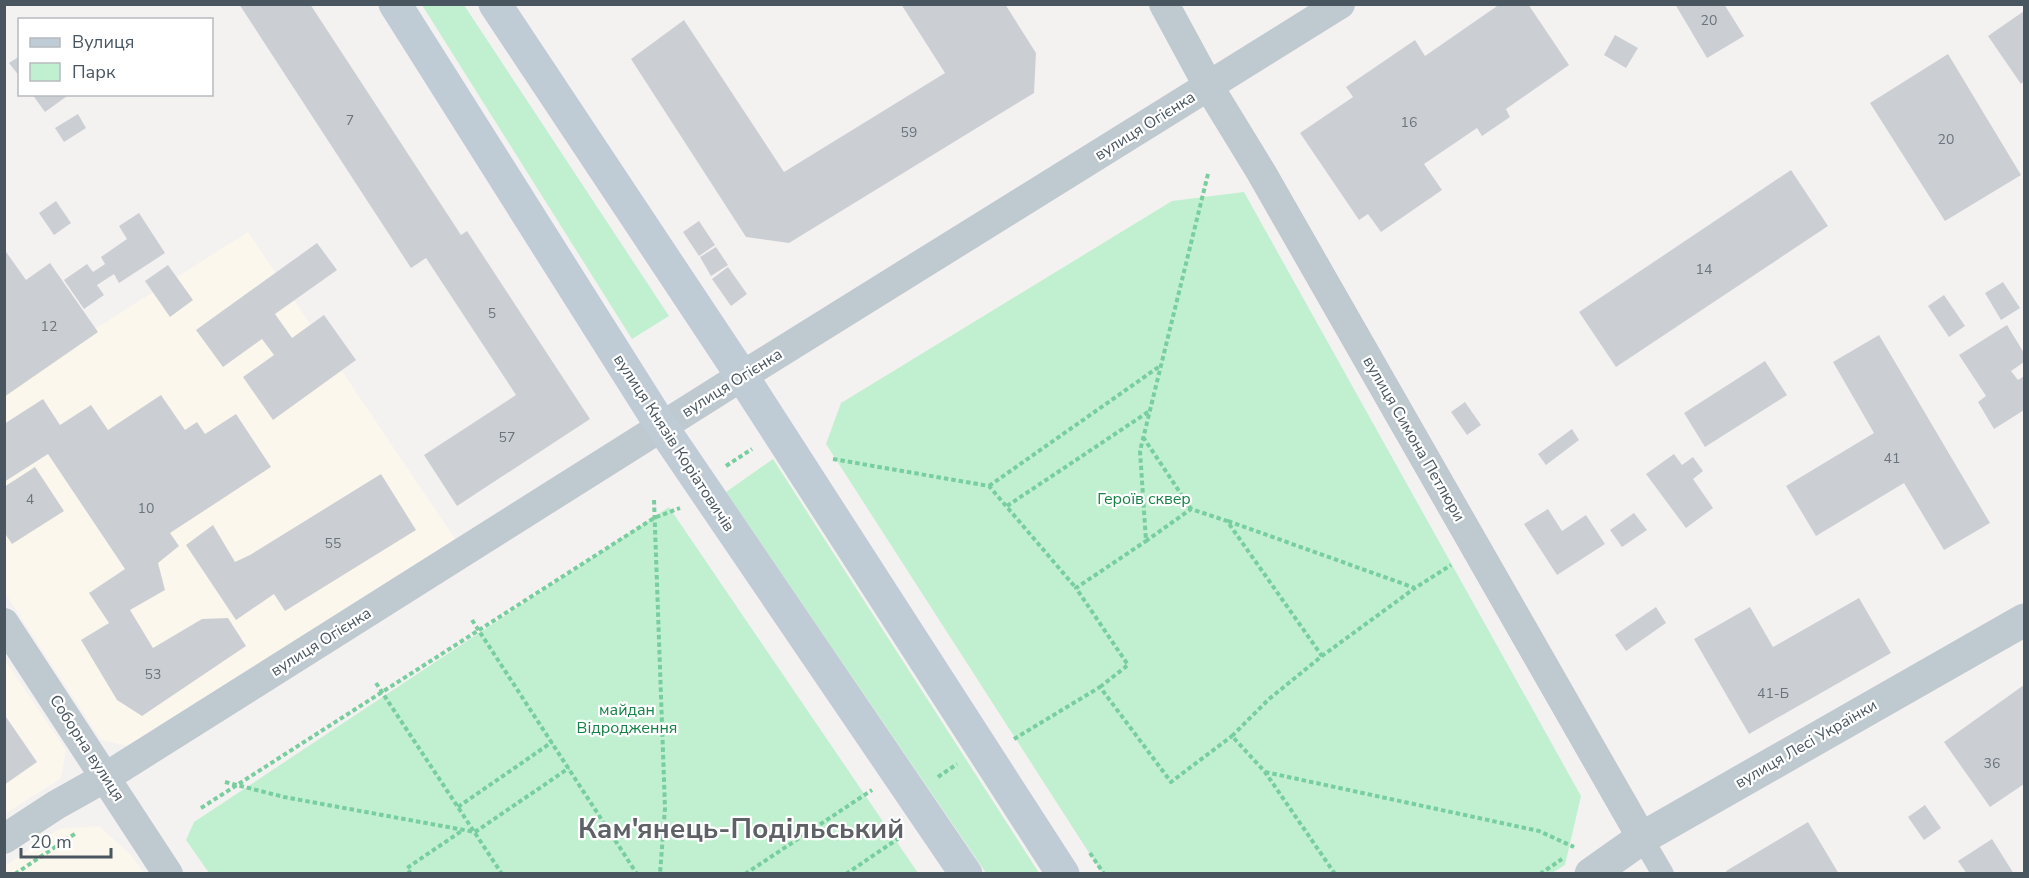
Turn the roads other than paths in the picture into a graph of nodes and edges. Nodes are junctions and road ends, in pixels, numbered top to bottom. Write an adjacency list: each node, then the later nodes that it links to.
1 (395, 4): 7 (main road, вулиця Князів Коріатовичів)
2 (495, 4): 6 (main road)
3 (1164, 4): 5 (street, вулиця Симона Петлюри)
4 (1340, 4): 5 (street, вулиця Огієнка)
5 (1209, 87): 6 (street, вулиця Огієнка); 11 (street, вулиця Симона Петлюри)
6 (742, 376): 7 (street, вулиця Огієнка); 15 (main road)
7 (662, 427): 10 (street, вулиця Огієнка); 14 (main road, вулиця Князів Коріатовичів)
8 (2025, 620): 11 (street, вулиця Лесі Українки)
9 (4, 623): 10 (street, Соборна вулиця)
10 (106, 777): 12 (street, вулиця Огієнка); 13 (street, Соборна вулиця)
11 (1642, 838): 16 (street, вулиця Лесі Українки); 17 (street, вулиця Симона Петлюри)
12 (4, 839)
13 (168, 873)
14 (966, 873)
15 (1063, 873)
16 (1590, 873)
17 (1663, 873)

